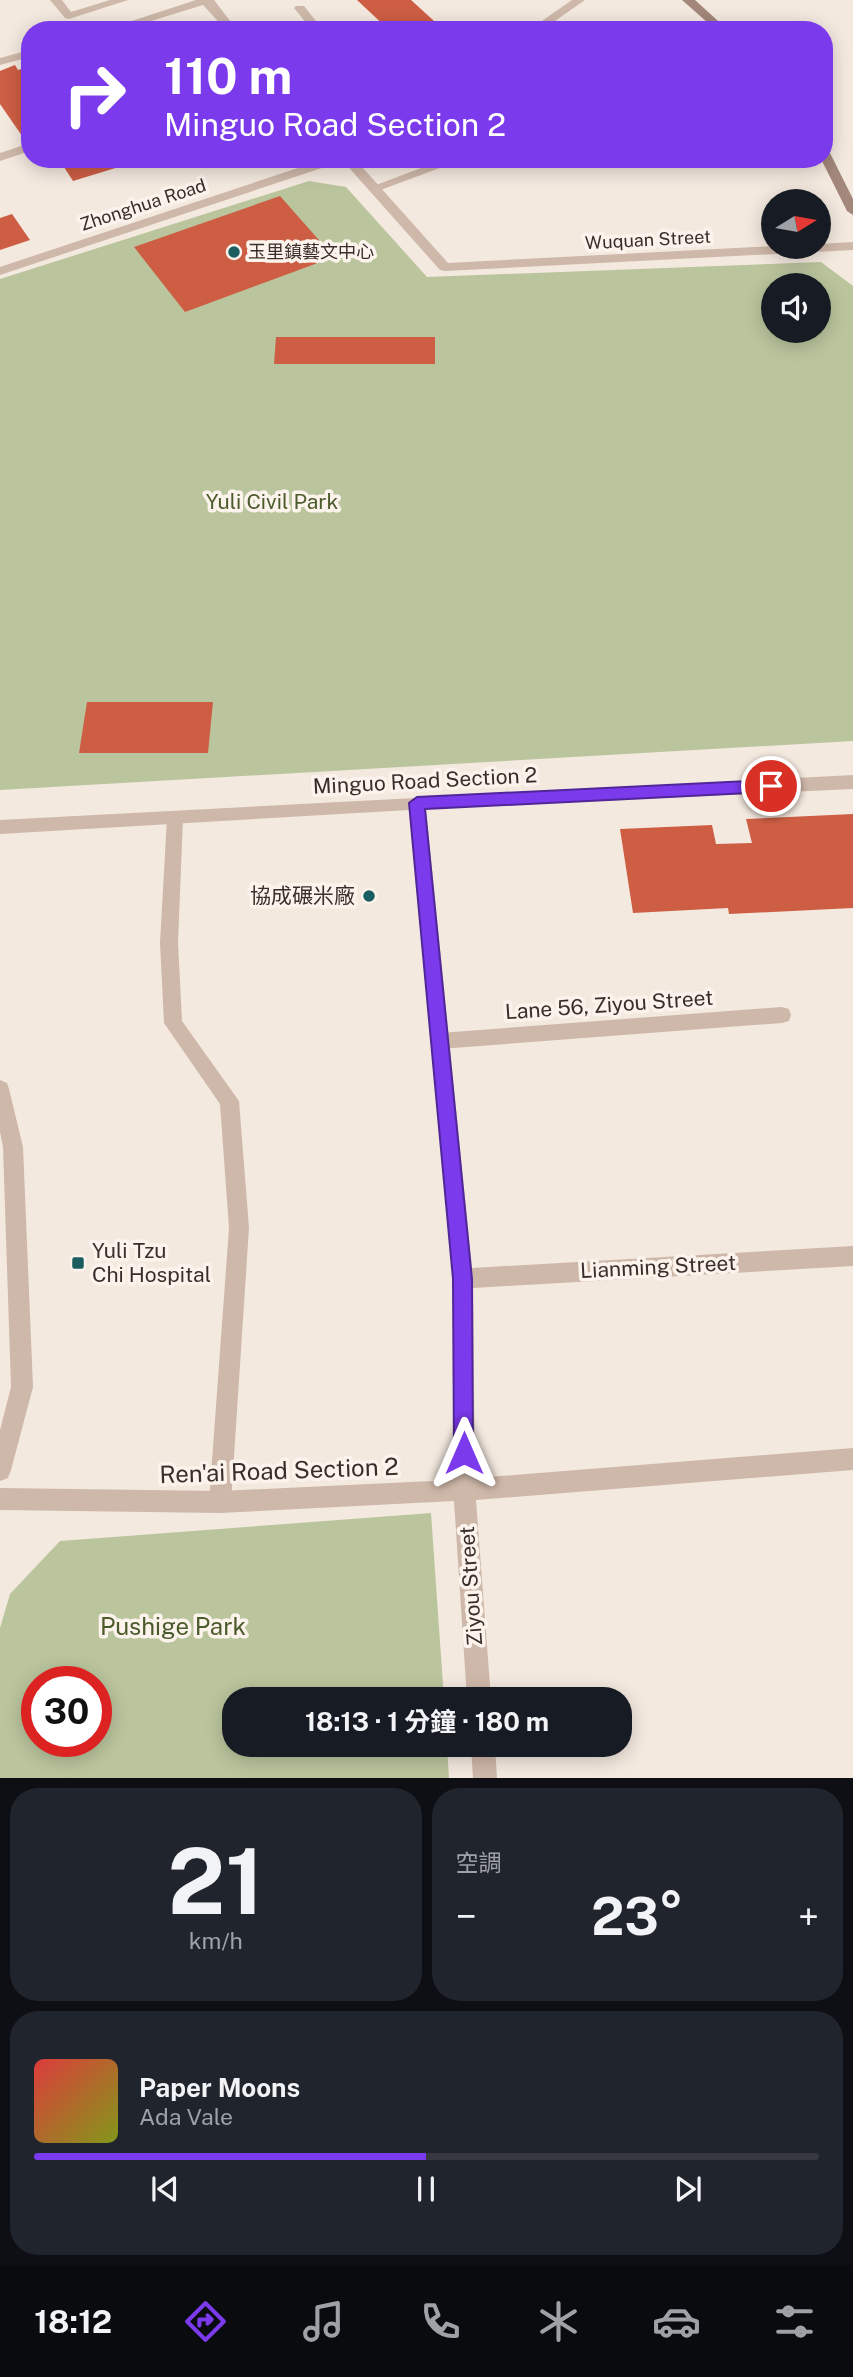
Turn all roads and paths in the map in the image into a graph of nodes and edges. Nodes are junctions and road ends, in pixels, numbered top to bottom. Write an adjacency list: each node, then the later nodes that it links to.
1 (56, 0): 2 (street)
2 (122, 0)
3 (206, 0): 7 (street); 8 (street)
4 (579, 0): 10 (street)
5 (688, 0): 11 (street)
6 (300, 8): 9 (street)
7 (138, 21)
8 (224, 21)
9 (311, 21)
10 (548, 21)
11 (712, 21)
12 (21, 56): 13 (street)
13 (0, 62)
14 (21, 151): 15 (street)
15 (0, 157)
16 (311, 168): 23 (street, Zhonghua Road)
17 (356, 168): 20 (street)
18 (432, 168): 20 (street)
19 (832, 168): 21 (street)
20 (374, 188): 22 (street, Wuquan Street)
21 (853, 211)
22 (853, 246)
23 (0, 271)
24 (853, 782): 25 (street, Minguo Road Section 2)
25 (417, 803): 26 (street, Minguo Road Section 2); 29 (street, Ziyou Street)
26 (175, 818): 27 (street, Minguo Road Section 2); 37 (street)
27 (0, 827)
28 (782, 1015): 29 (street, Lane 56, Ziyou Street)
29 (440, 1041): 32 (street, Ziyou Street)
30 (0, 1089): 34 (street)
31 (853, 1256): 32 (street, Lianming Street)
32 (463, 1279): 35 (street, Ziyou Street)
33 (853, 1459): 35 (street, Ren'ai Road Section 2)
34 (0, 1470)
35 (464, 1490): 37 (street, Ren'ai Road Section 2); 38 (street, Ziyou Street)
36 (0, 1499): 37 (street, Ren'ai Road Section 2)
37 (220, 1502)
38 (479, 1687)
39 (484, 1757): 40 (street)
40 (485, 1778)

